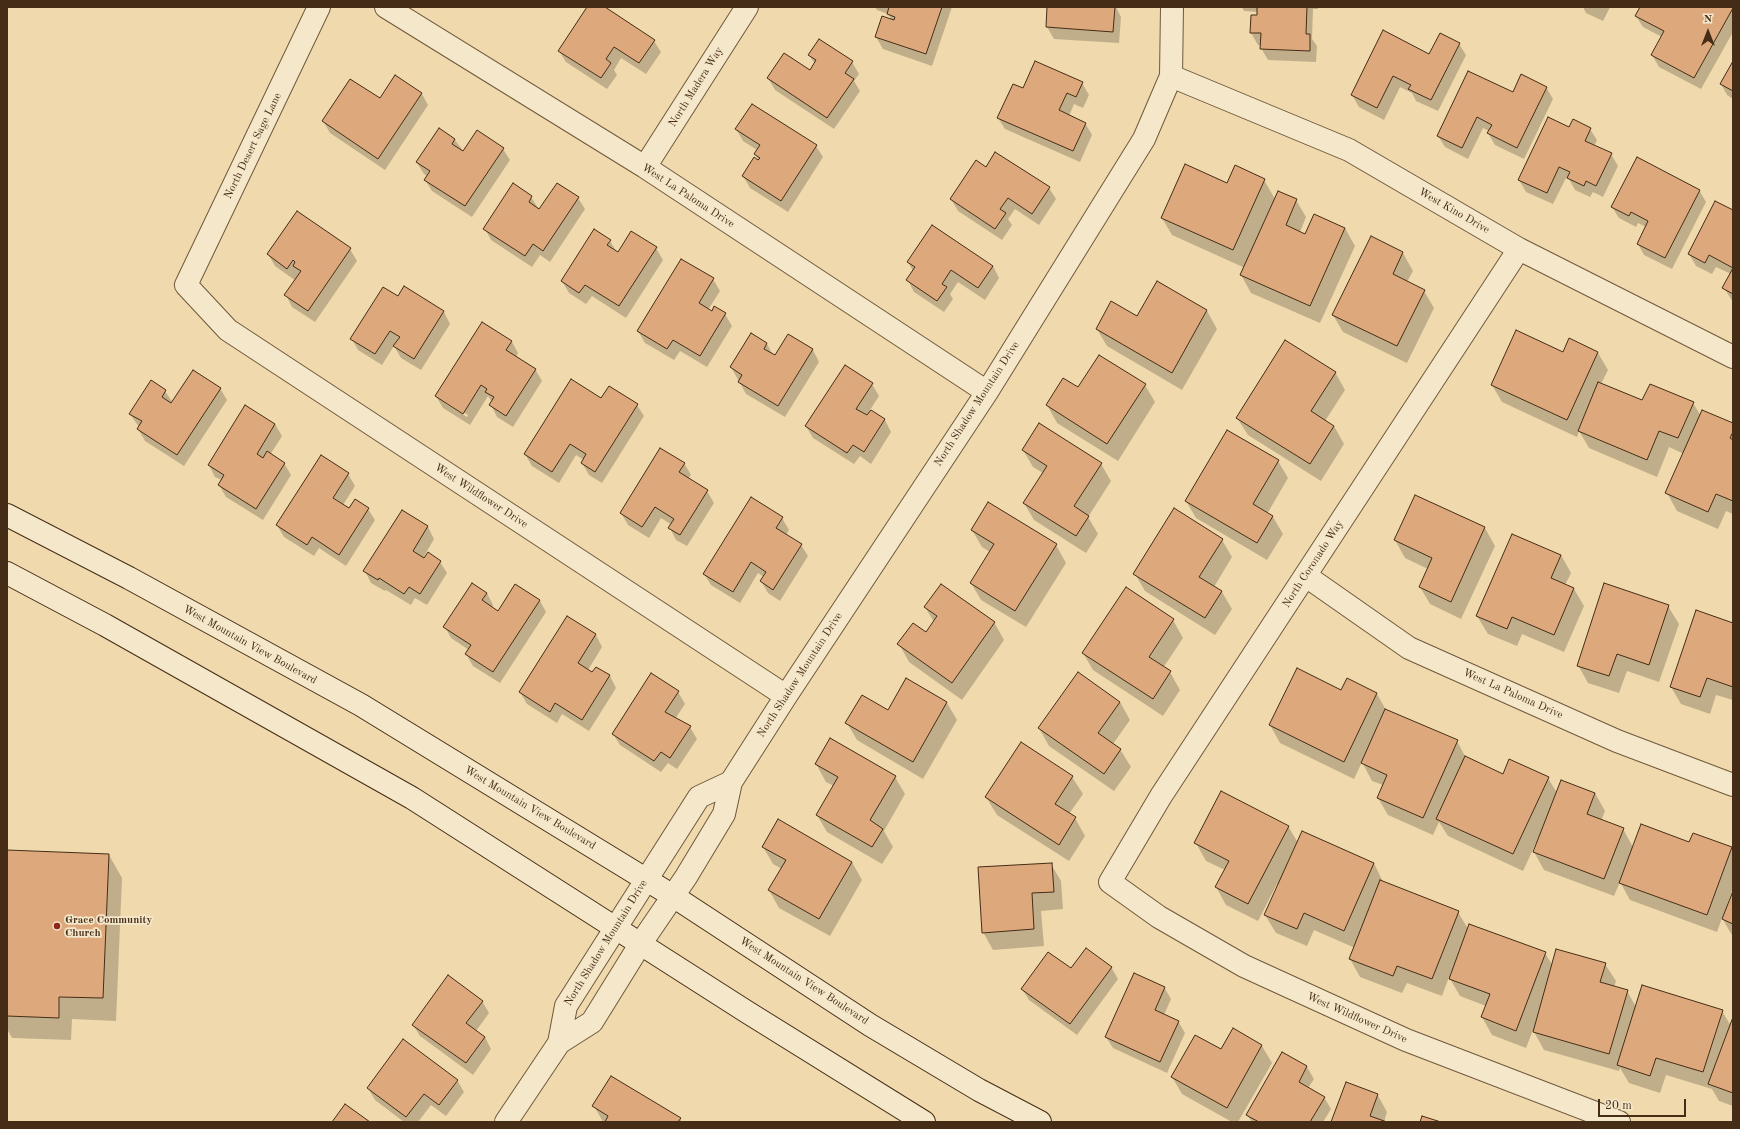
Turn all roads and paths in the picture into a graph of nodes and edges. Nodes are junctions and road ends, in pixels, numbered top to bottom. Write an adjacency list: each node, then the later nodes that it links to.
1 (319, 7): 8 (street, North Desert Sage Lane)
2 (386, 7): 6 (street, West La Paloma Drive)
3 (747, 7): 6 (street, North Madera Way)
4 (1172, 7): 5 (street, North Shadow Mountain Drive)
5 (1171, 76): 7 (street, West Kino Drive); 10 (street, North Shadow Mountain Drive)
6 (645, 167): 10 (street, West La Paloma Drive)
7 (1519, 249): 9 (street, West Kino Drive); 13 (street, North Coronado Way)
8 (186, 285): 14 (street, West Wildflower Drive)
9 (1733, 357)
10 (986, 392): 14 (street, North Shadow Mountain Drive)
11 (7, 516): 17 (street, West Mountain View Boulevard)
12 (7, 573): 20 (street)
13 (1306, 576): 16 (street, West La Paloma Drive); 18 (street, North Coronado Way)
14 (786, 696): 15 (street, North Shadow Mountain Drive)
15 (732, 782): 17 (street, North Shadow Mountain Drive); 19 (street, North Shadow Mountain Drive)
16 (1733, 785)
17 (646, 879): 19 (street, West Mountain View Boulevard); 20 (street, North Shadow Mountain Drive)
18 (1110, 882): 26 (street, West Wildflower Drive)
19 (673, 896): 21 (street, North Shadow Mountain Drive); 25 (street, West Mountain View Boulevard)
20 (615, 927): 21 (street); 22 (street, North Shadow Mountain Drive)
21 (641, 943): 22 (street, North Shadow Mountain Drive); 24 (street)
22 (559, 1043): 23 (street, North Shadow Mountain Drive)
23 (506, 1122)
24 (924, 1122)
25 (1040, 1122)
26 (1619, 1122)

